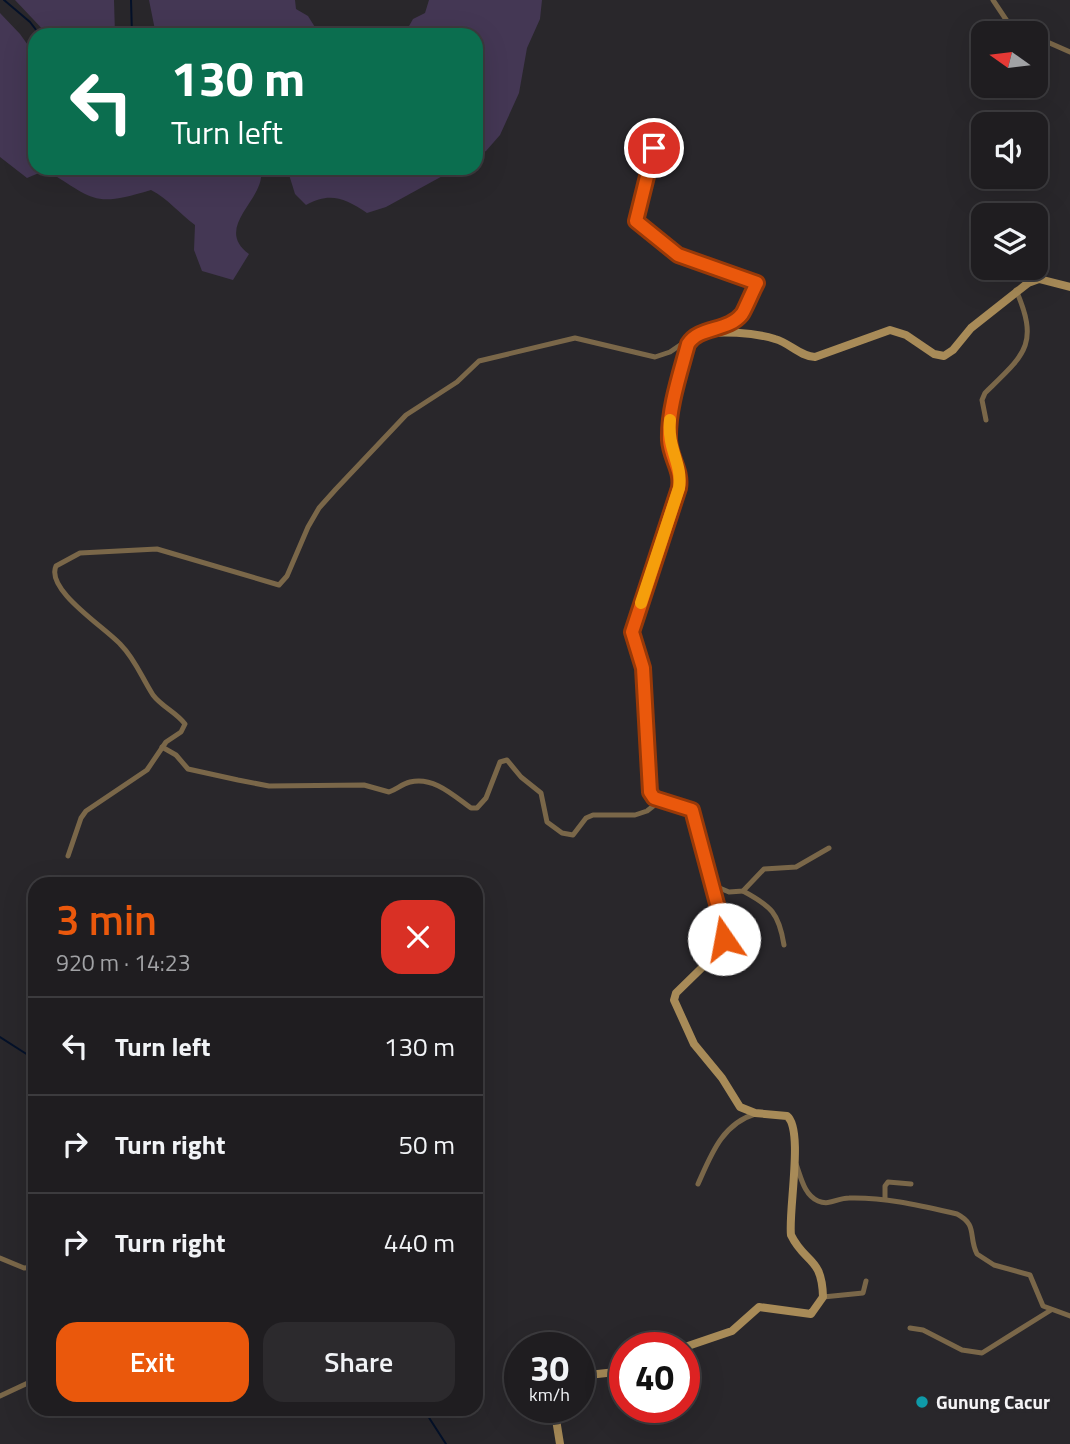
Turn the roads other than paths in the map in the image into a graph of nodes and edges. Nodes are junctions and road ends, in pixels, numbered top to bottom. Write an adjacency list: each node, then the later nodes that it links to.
1 (993, 0): 2 (street)
2 (1008, 21)
3 (1048, 42): 4 (street)
4 (1070, 52)
5 (654, 148): 8 (street)
6 (1070, 287): 7 (street)
7 (1016, 290): 8 (street); 10 (street)
8 (710, 332): 9 (street)
9 (692, 338): 11 (street); 12 (street)
10 (986, 420)
11 (162, 747): 12 (street); 14 (street)
12 (661, 800): 15 (street)
13 (829, 848): 16 (street)
14 (68, 856)
15 (710, 883): 16 (street); 18 (street)
16 (743, 891): 17 (street)
17 (784, 946)
18 (760, 1113): 19 (street); 20 (street)
19 (794, 1158): 22 (street); 26 (street)
20 (698, 1184)
21 (911, 1184): 22 (street)
22 (885, 1199): 27 (street)
23 (0, 1258): 24 (street)
24 (28, 1268)
25 (866, 1281): 26 (street)
26 (823, 1297): 30 (street)
27 (1051, 1310): 28 (street); 29 (street)
28 (1070, 1316)
29 (910, 1328)
30 (700, 1342)
31 (28, 1383): 32 (street)
32 (0, 1396)
33 (557, 1423): 34 (street)
34 (560, 1444)

